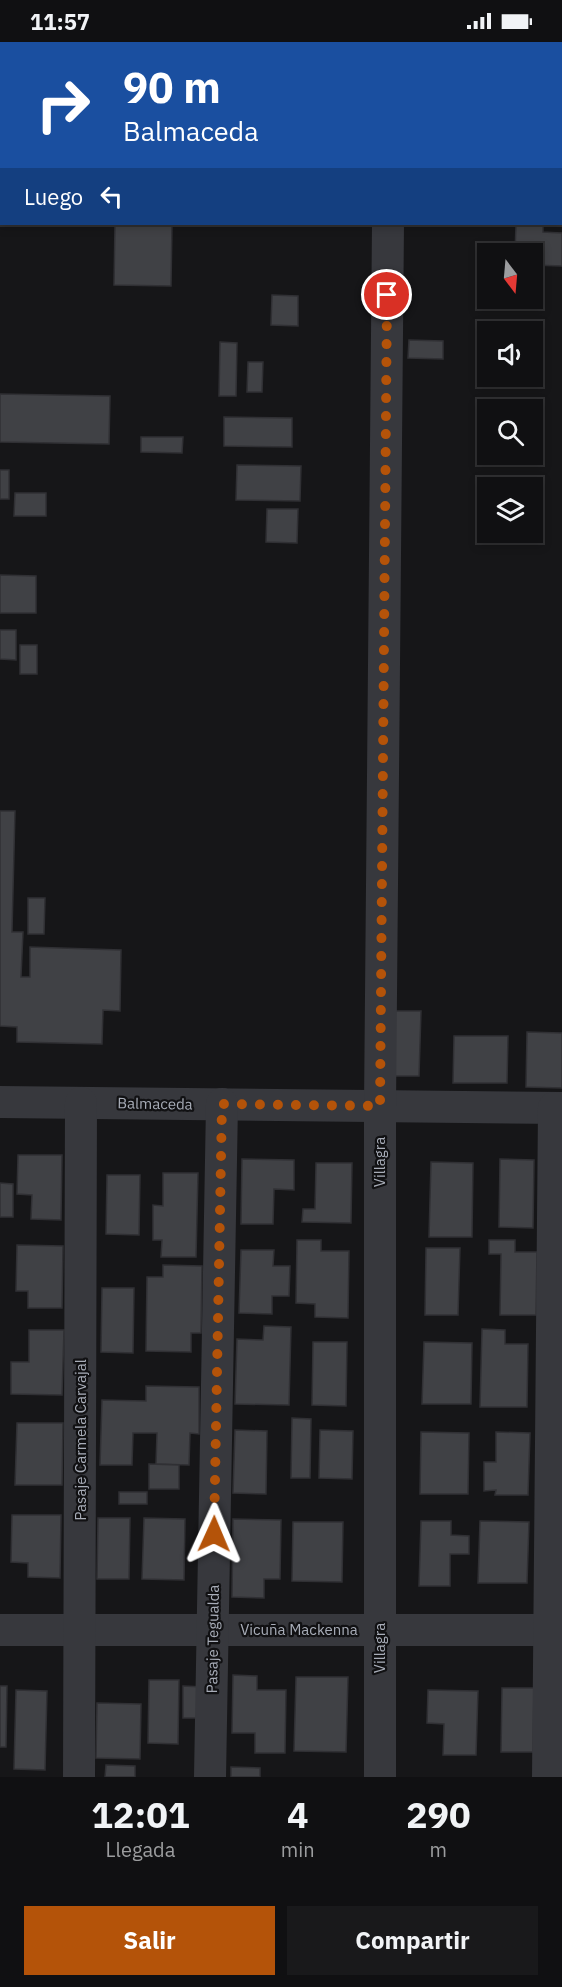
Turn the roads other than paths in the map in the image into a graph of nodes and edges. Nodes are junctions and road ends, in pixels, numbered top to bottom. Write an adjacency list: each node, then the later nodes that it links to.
1 (388, 225): 5 (street, Villagra)
2 (0, 1102): 3 (street, Balmaceda)
3 (81, 1103): 4 (street, Balmaceda); 11 (street, Pasaje Carmela Carvajal)
4 (222, 1104): 5 (street, Balmaceda); 8 (street, Pasaje Tegualda)
5 (380, 1106): 6 (street, Balmaceda); 9 (street, Villagra)
6 (558, 1108): 10 (street)
7 (0, 1630): 11 (street, Vicuña Mackenna)
8 (213, 1630): 9 (street, Vicuña Mackenna); 11 (street, Vicuña Mackenna); 13 (street, Pasaje Tegualda)
9 (380, 1630): 10 (street, Vicuña Mackenna); 14 (street, Villagra)
10 (556, 1630): 15 (street)
11 (80, 1631): 12 (street, Pasaje Carmela Carvajal)
12 (79, 1777)
13 (210, 1777)
14 (380, 1777)
15 (548, 1777)

